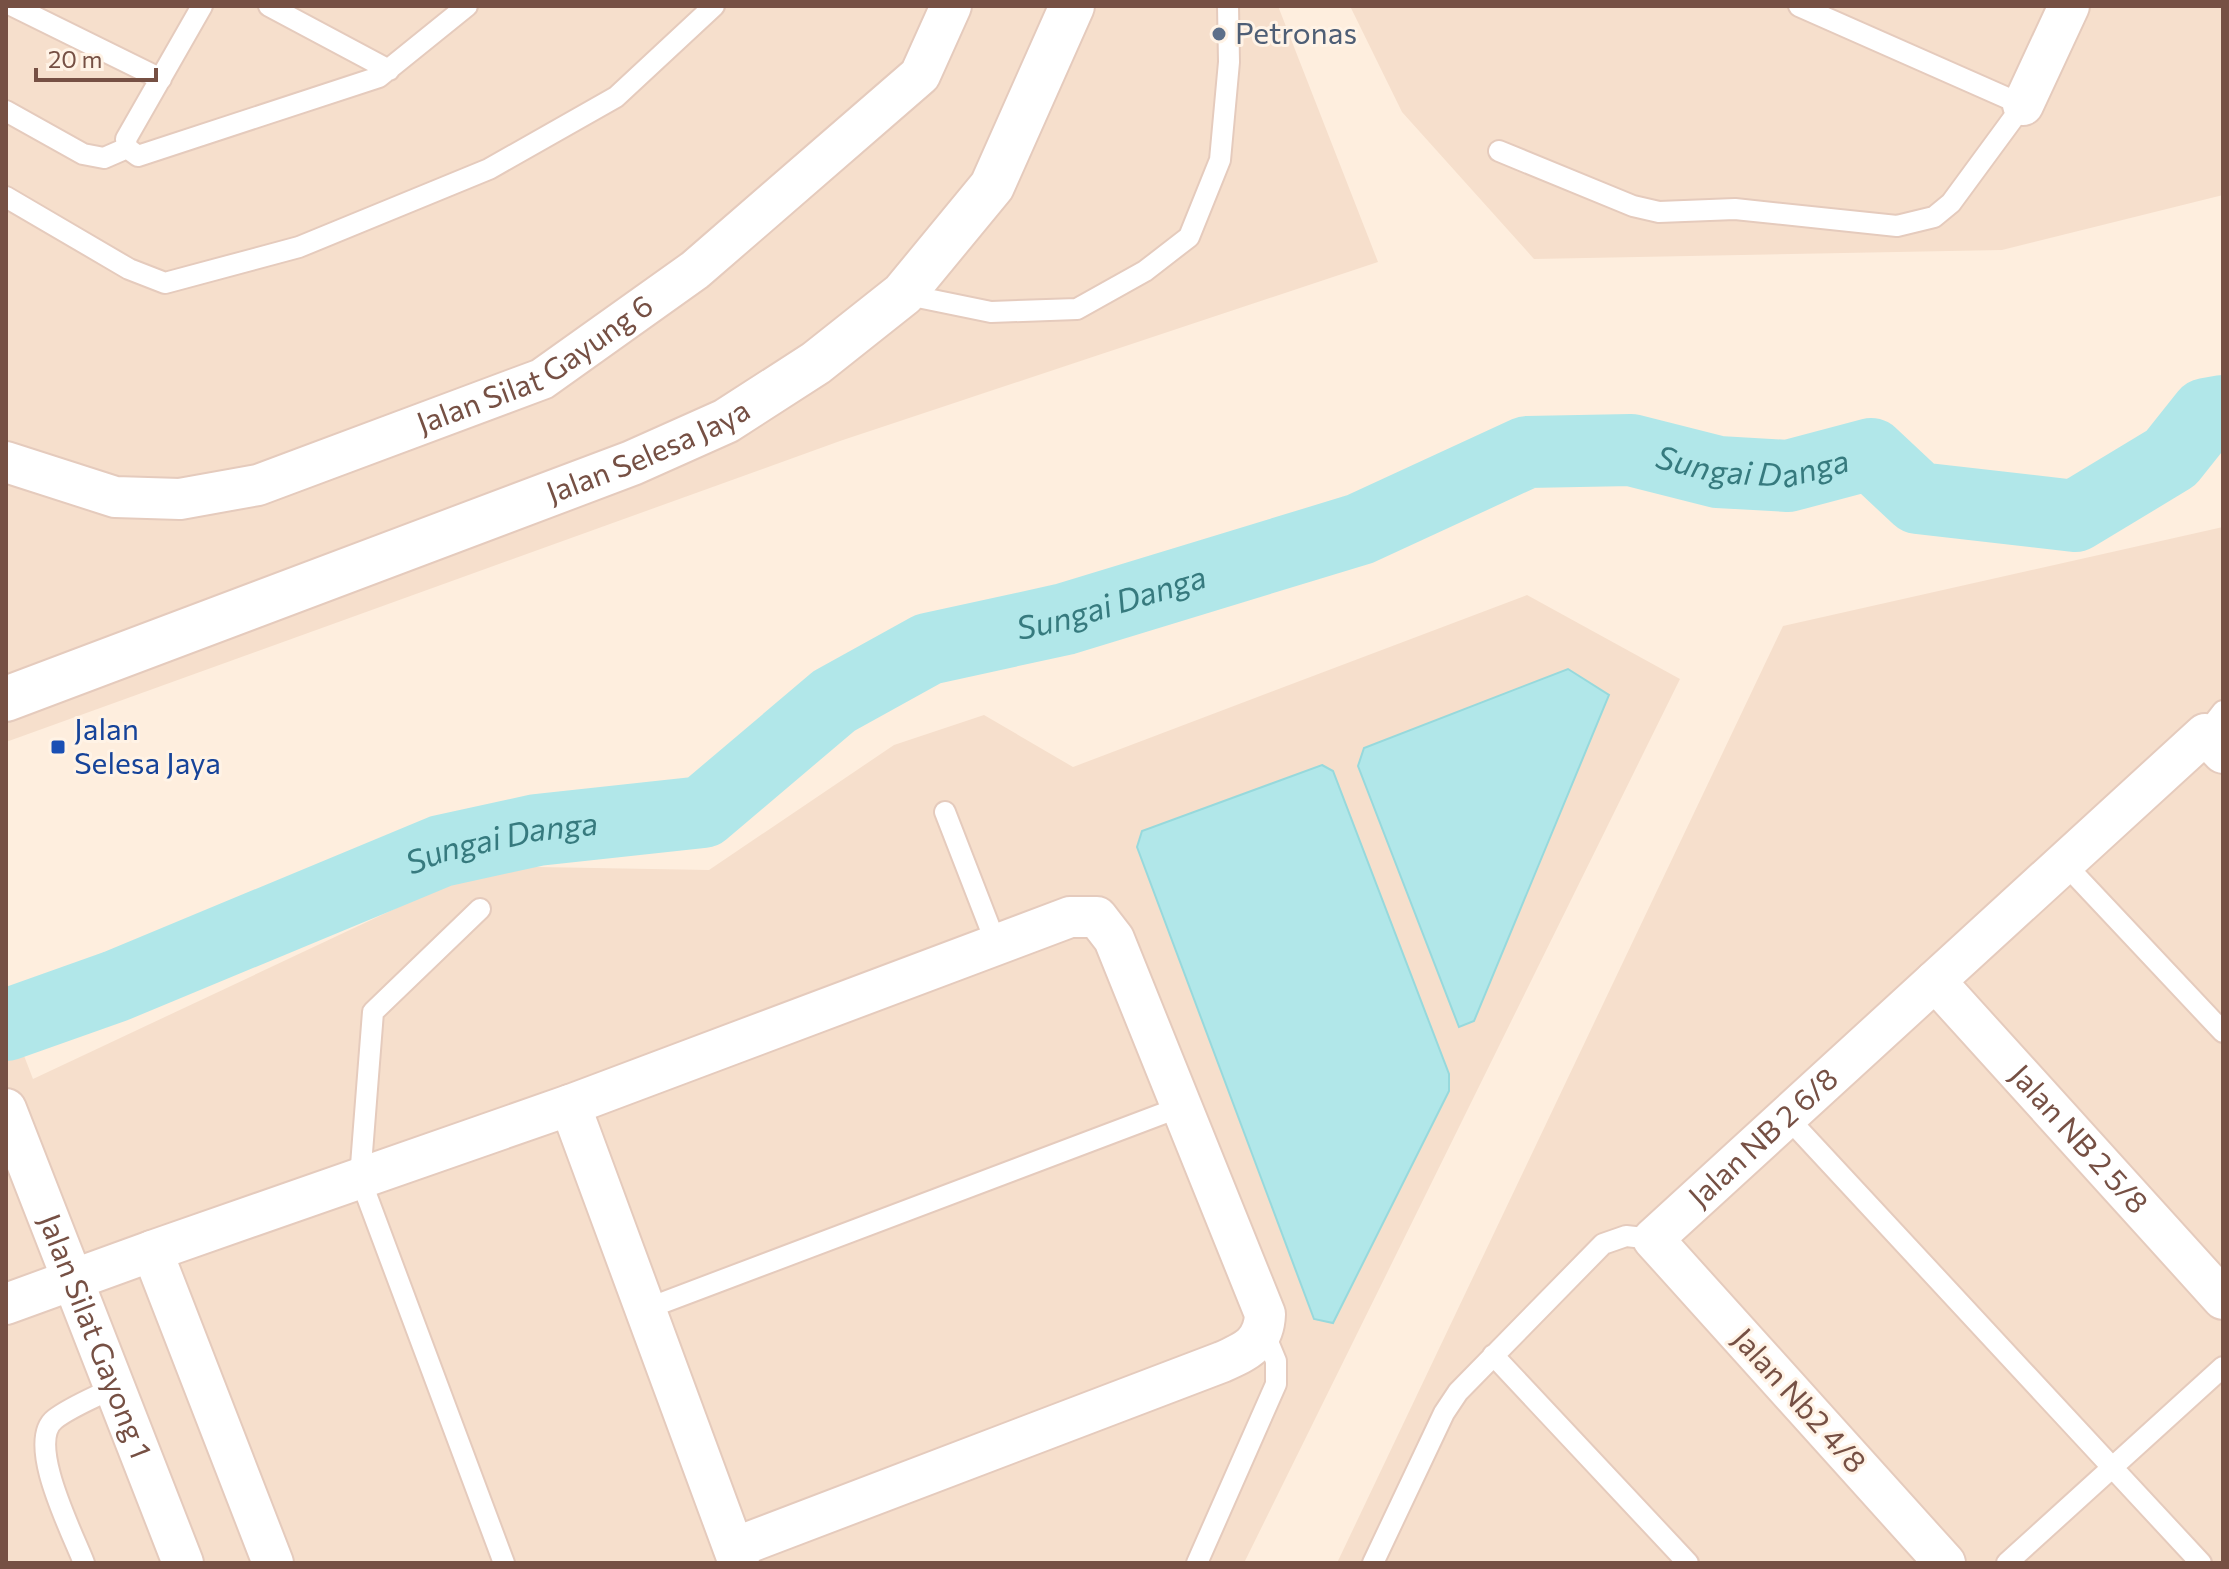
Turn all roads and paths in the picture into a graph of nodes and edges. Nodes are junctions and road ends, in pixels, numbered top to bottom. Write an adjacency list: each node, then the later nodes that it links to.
1 (13, 6): 12 (lane)
2 (202, 6): 12 (lane)
3 (269, 6): 11 (lane)
4 (467, 6): 11 (lane)
5 (714, 6): 17 (lane)
6 (951, 6): 19 (street, Jalan Silat Gayung 6)
7 (1072, 6): 18 (street, Jalan Selesa Jaya)
8 (1228, 6): 18 (lane)
9 (1799, 6): 13 (lane)
10 (2069, 6): 13 (street)
11 (389, 70): 15 (lane)
12 (161, 79): 15 (lane)
13 (2023, 105): 16 (lane)
14 (6, 111): 15 (lane)
15 (127, 148)
16 (1499, 151)
17 (6, 197)
18 (903, 294): 20 (street, Jalan Selesa Jaya)
19 (6, 462)
20 (6, 699)
21 (2217, 733): 23 (street, Jalan NB 2 6/8)
22 (945, 812): 25 (lane)
23 (2064, 863): 26 (street, Jalan NB 2 6/8); 27 (lane)
24 (480, 909): 32 (lane)
25 (997, 946): 28 (street); 29 (street)
26 (1935, 981): 31 (street, Jalan NB 2 6/8); 36 (street, Jalan NB 2 5/8)
27 (2223, 1032)
28 (570, 1105): 32 (street); 38 (street)
29 (1183, 1106): 38 (lane); 39 (street)
30 (6, 1109): 35 (street, Jalan Silat Gayong 1)
31 (1787, 1117): 33 (street, Jalan NB 2 6/8); 43 (lane)
32 (360, 1178): 34 (street); 48 (lane)
33 (1653, 1239): 40 (lane); 52 (street, Jalan Nb2 4/8)
34 (152, 1251): 35 (street); 47 (street)
35 (72, 1278): 37 (street); 42 (street, Jalan Silat Gayong 1)
36 (2223, 1299)
37 (6, 1304)
38 (646, 1309): 44 (street)
39 (1264, 1332): 44 (street); 49 (lane)
40 (1493, 1355): 50 (lane); 51 (lane)
41 (2223, 1367): 43 (lane)
42 (115, 1387): 45 (lane); 46 (street, Jalan Silat Gayong 1)
43 (2114, 1466): 53 (lane); 54 (lane)
44 (737, 1556)
45 (84, 1563)
46 (183, 1563)
47 (273, 1563)
48 (504, 1563)
49 (1197, 1563)
50 (1373, 1563)
51 (1688, 1563)
52 (1945, 1563)
53 (2007, 1563)
54 (2201, 1563)

